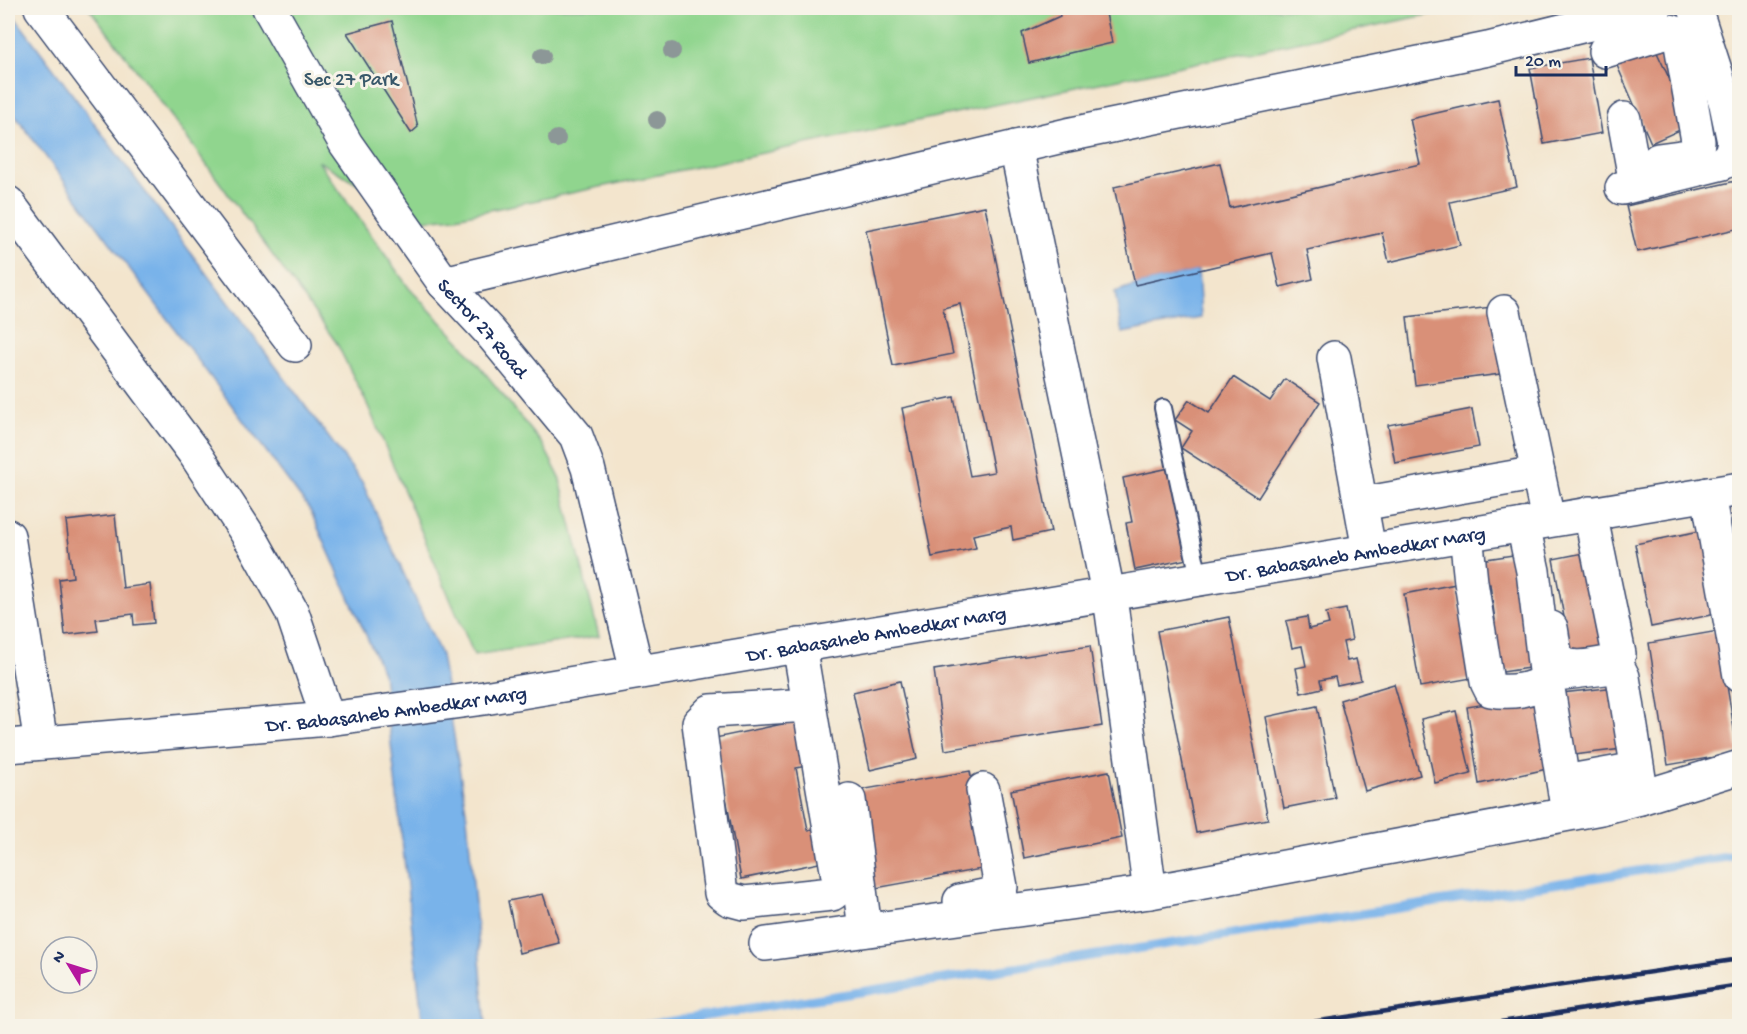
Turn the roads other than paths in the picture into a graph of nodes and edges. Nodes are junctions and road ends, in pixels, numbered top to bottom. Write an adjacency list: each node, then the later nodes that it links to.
1 (41, 8): 13 (street)
2 (269, 8): 11 (street, Sector 27 Road)
3 (1655, 8): 5 (street)
4 (1695, 8): 7 (street)
5 (1605, 49): 8 (street); 9 (street)
6 (1624, 119): 9 (street)
7 (1734, 119): 9 (street)
8 (1016, 147): 11 (street); 25 (street)
9 (1630, 178)
10 (8, 203): 31 (street)
11 (444, 283): 27 (street, Sector 27 Road)
12 (1504, 312): 16 (street)
13 (295, 345)
14 (1334, 358): 18 (street)
15 (1163, 408): 24 (lane)
16 (1538, 473): 18 (street); 20 (street)
17 (1724, 491): 19 (street, Dr. Babasaheb Ambedkar Marg); 28 (street)
18 (1361, 504): 23 (street)
19 (1590, 513): 20 (street, Dr. Babasaheb Ambedkar Marg); 20 (street)
20 (1534, 523): 21 (street, Dr. Babasaheb Ambedkar Marg); 21 (street)
21 (1466, 534): 23 (street, Dr. Babasaheb Ambedkar Marg)
22 (8, 536): 29 (street)
23 (1369, 550): 24 (street, Dr. Babasaheb Ambedkar Marg)
24 (1199, 578): 25 (street, Dr. Babasaheb Ambedkar Marg)
25 (1108, 594): 26 (street, Dr. Babasaheb Ambedkar Marg); 41 (street)
26 (799, 645): 27 (street, Dr. Babasaheb Ambedkar Marg); 30 (street)
27 (637, 671): 31 (street, Dr. Babasaheb Ambedkar Marg)
28 (1740, 676)
29 (20, 689): 32 (street)
30 (809, 705): 30 (street)
31 (335, 718): 32 (street, Dr. Babasaheb Ambedkar Marg)
32 (40, 743): 33 (street, Dr. Babasaheb Ambedkar Marg)
33 (8, 746)
34 (1740, 767): 36 (street)
35 (1597, 776): 36 (street); 38 (street); 40 (street)
36 (1638, 783): 38 (street); 40 (street)
37 (983, 790): 42 (street)
38 (1566, 798): 40 (street); 41 (street)
39 (849, 800): 43 (street)
40 (1601, 808)
41 (1150, 891): 42 (street)
42 (934, 909): 43 (street)
43 (864, 922): 44 (street)
44 (766, 944)

